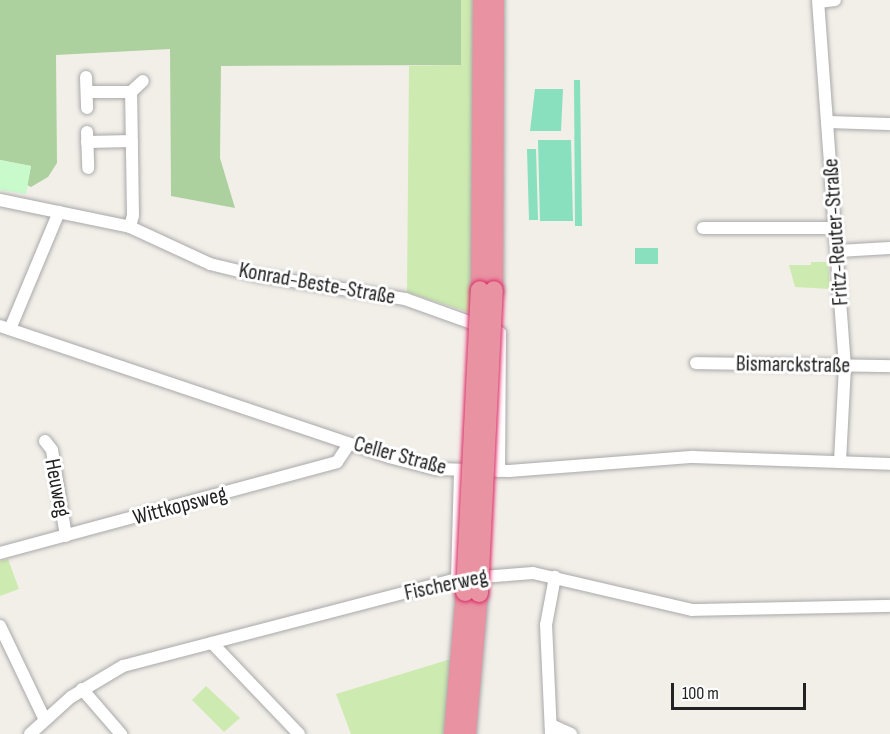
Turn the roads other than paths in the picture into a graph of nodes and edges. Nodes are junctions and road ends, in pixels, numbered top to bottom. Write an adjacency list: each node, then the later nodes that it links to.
1 (482, 0): 4 (highway)
2 (835, 0): 3 (street)
3 (818, 1): 10 (street, Fritz-Reuter-Straße)
4 (491, 12): 34 (highway, bridge)
5 (87, 77): 7 (street)
6 (142, 81): 8 (street)
7 (87, 92): 8 (street); 9 (street)
8 (131, 92): 12 (street)
9 (87, 108)
10 (827, 122): 11 (street); 18 (street, Fritz-Reuter-Straße)
11 (890, 124)
12 (132, 141): 13 (street); 16 (street)
13 (88, 168)
14 (0, 200): 15 (street, Konrad-Beste-Straße)
15 (59, 212): 16 (street, Konrad-Beste-Straße); 21 (street)
16 (130, 227): 30 (street, Konrad-Beste-Straße)
17 (703, 228): 18 (street)
18 (836, 228): 20 (street, Fritz-Reuter-Straße)
19 (890, 248): 20 (street)
20 (838, 251): 23 (street, Fritz-Reuter-Straße)
21 (5, 327): 26 (street, Celler Straße)
22 (696, 363): 23 (street, Bismarckstraße)
23 (845, 366): 24 (street, Bismarckstraße); 27 (street, Fritz-Reuter-Straße)
24 (890, 366)
25 (45, 441): 31 (street, Heuweg)
26 (349, 444): 29 (street, Celler Straße); 31 (street, Wittkopsweg)
27 (840, 462): 28 (street, Celler Straße); 30 (street, Celler Straße)
28 (890, 464)
29 (460, 471): 30 (street, Celler Straße); 34 (street)
30 (499, 471)
31 (66, 536): 32 (street, Wittkopsweg)
32 (0, 553)
33 (555, 578): 34 (street, Fischerweg); 35 (street, Fischerweg); 41 (street)
34 (467, 588): 38 (street, Fischerweg); 45 (highway); 46 (highway)
35 (890, 606)
36 (0, 626): 37 (street)
37 (3, 642): 40 (street)
38 (212, 643): 39 (street, Fischerweg); 44 (street)
39 (82, 689): 40 (street, Fischerweg); 43 (street)
40 (45, 720): 42 (street, Fischerweg)
41 (551, 729): 47 (street)
42 (30, 734)
43 (121, 734)
44 (299, 734)
45 (453, 734)
46 (467, 734)
47 (571, 734)

